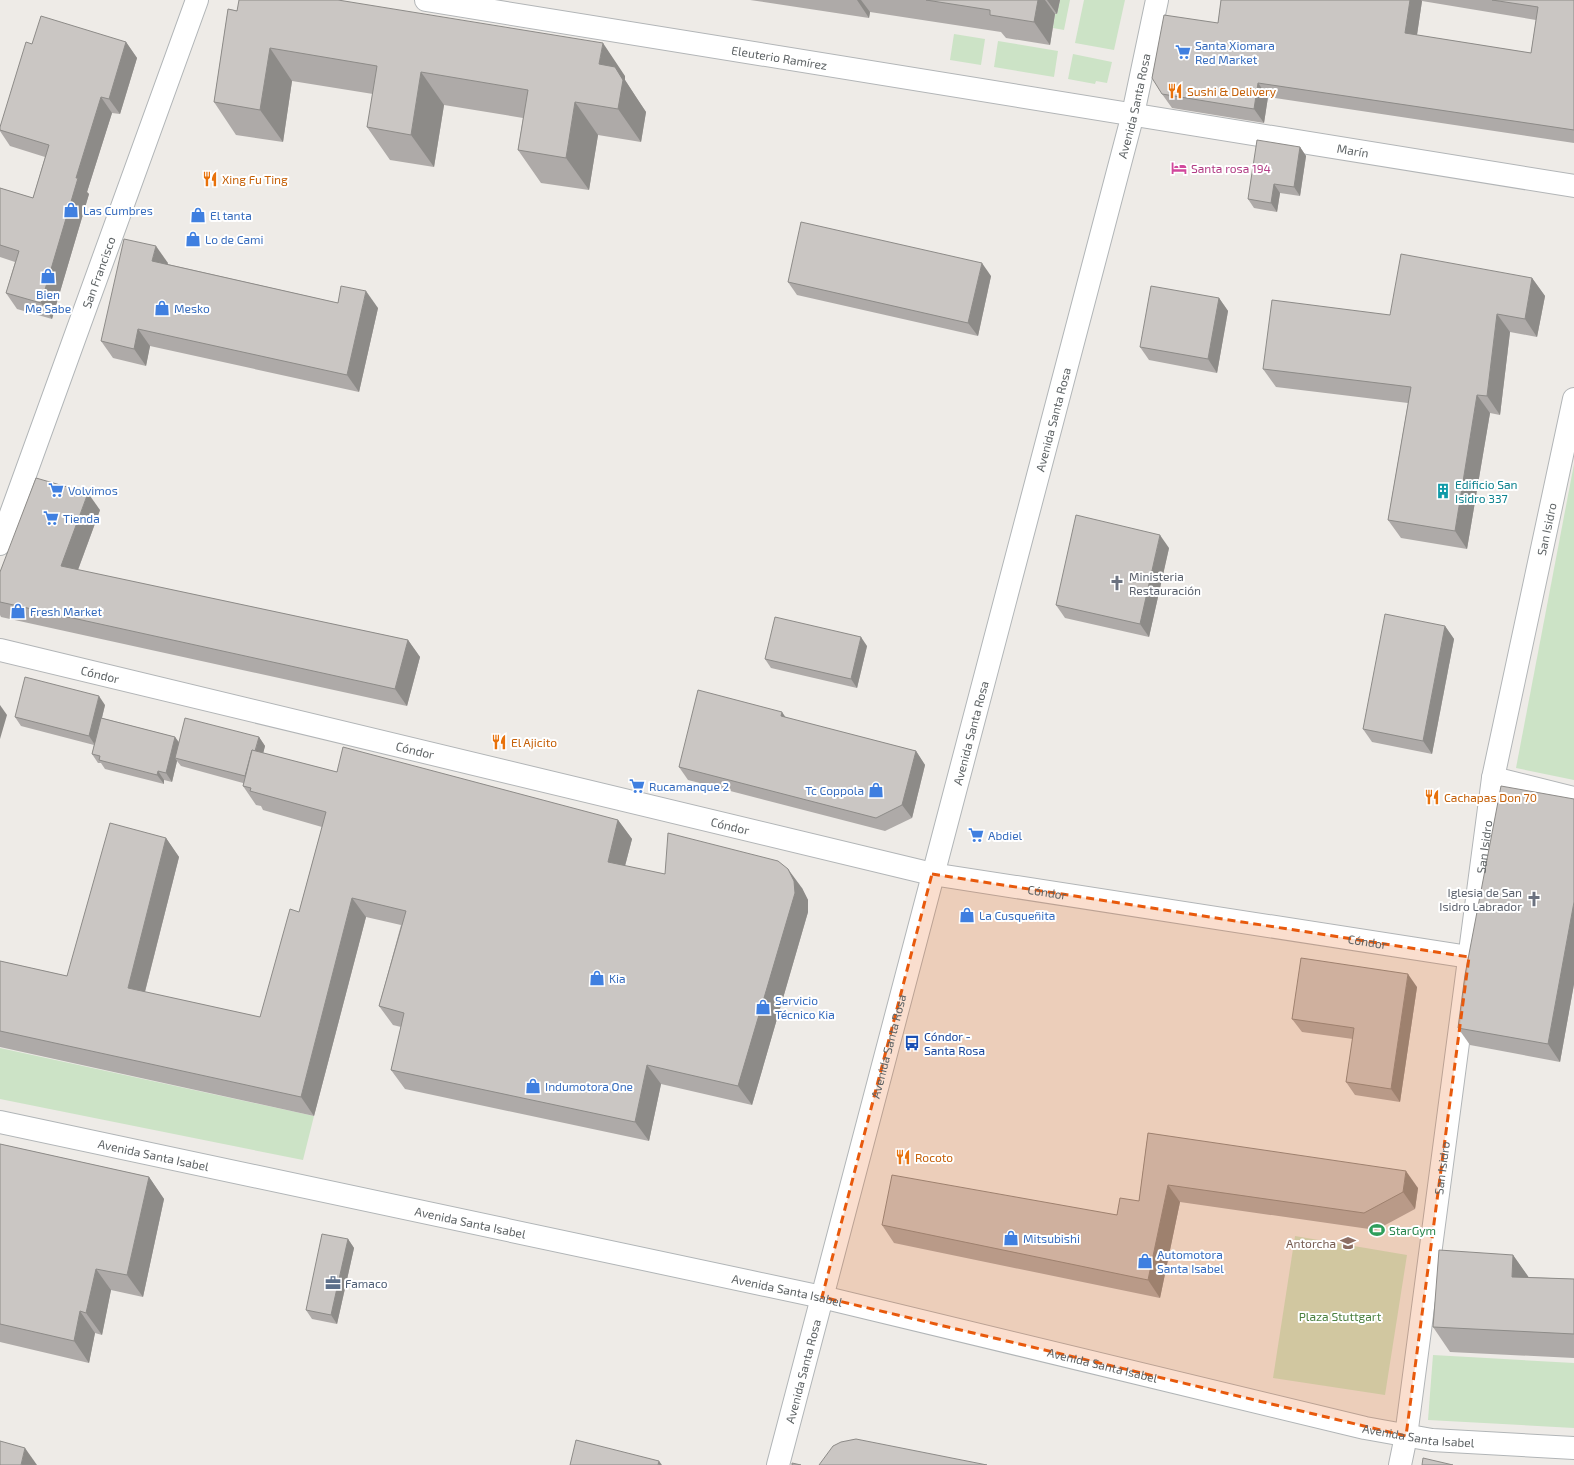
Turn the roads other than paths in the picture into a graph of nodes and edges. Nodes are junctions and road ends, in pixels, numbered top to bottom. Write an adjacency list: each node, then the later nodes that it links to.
1 (197, 0): 7 (street, San Francisco)
2 (426, 0): 4 (street, Eleuterio Ramírez)
3 (1156, 0): 4 (street, Avenida Santa Rosa)
4 (1133, 114): 5 (street, Marín); 11 (street, Avenida Santa Rosa)
5 (1574, 186)
6 (1574, 399): 9 (street, San Isidro)
7 (0, 544)
8 (0, 650): 11 (street, Cóndor)
9 (1493, 778): 10 (street); 12 (street, San Isidro)
10 (1574, 798)
11 (932, 874): 12 (street, Cóndor); 14 (street, Avenida Santa Rosa)
12 (1469, 956): 15 (street, San Isidro)
13 (0, 1122): 14 (street, Avenida Santa Isabel)
14 (822, 1297): 15 (street, Avenida Santa Isabel); 17 (street, Avenida Santa Rosa)
15 (1406, 1436): 16 (street, Avenida Santa Isabel); 18 (street, San Isidro)
16 (1574, 1448)
17 (778, 1465)
18 (1400, 1465)

